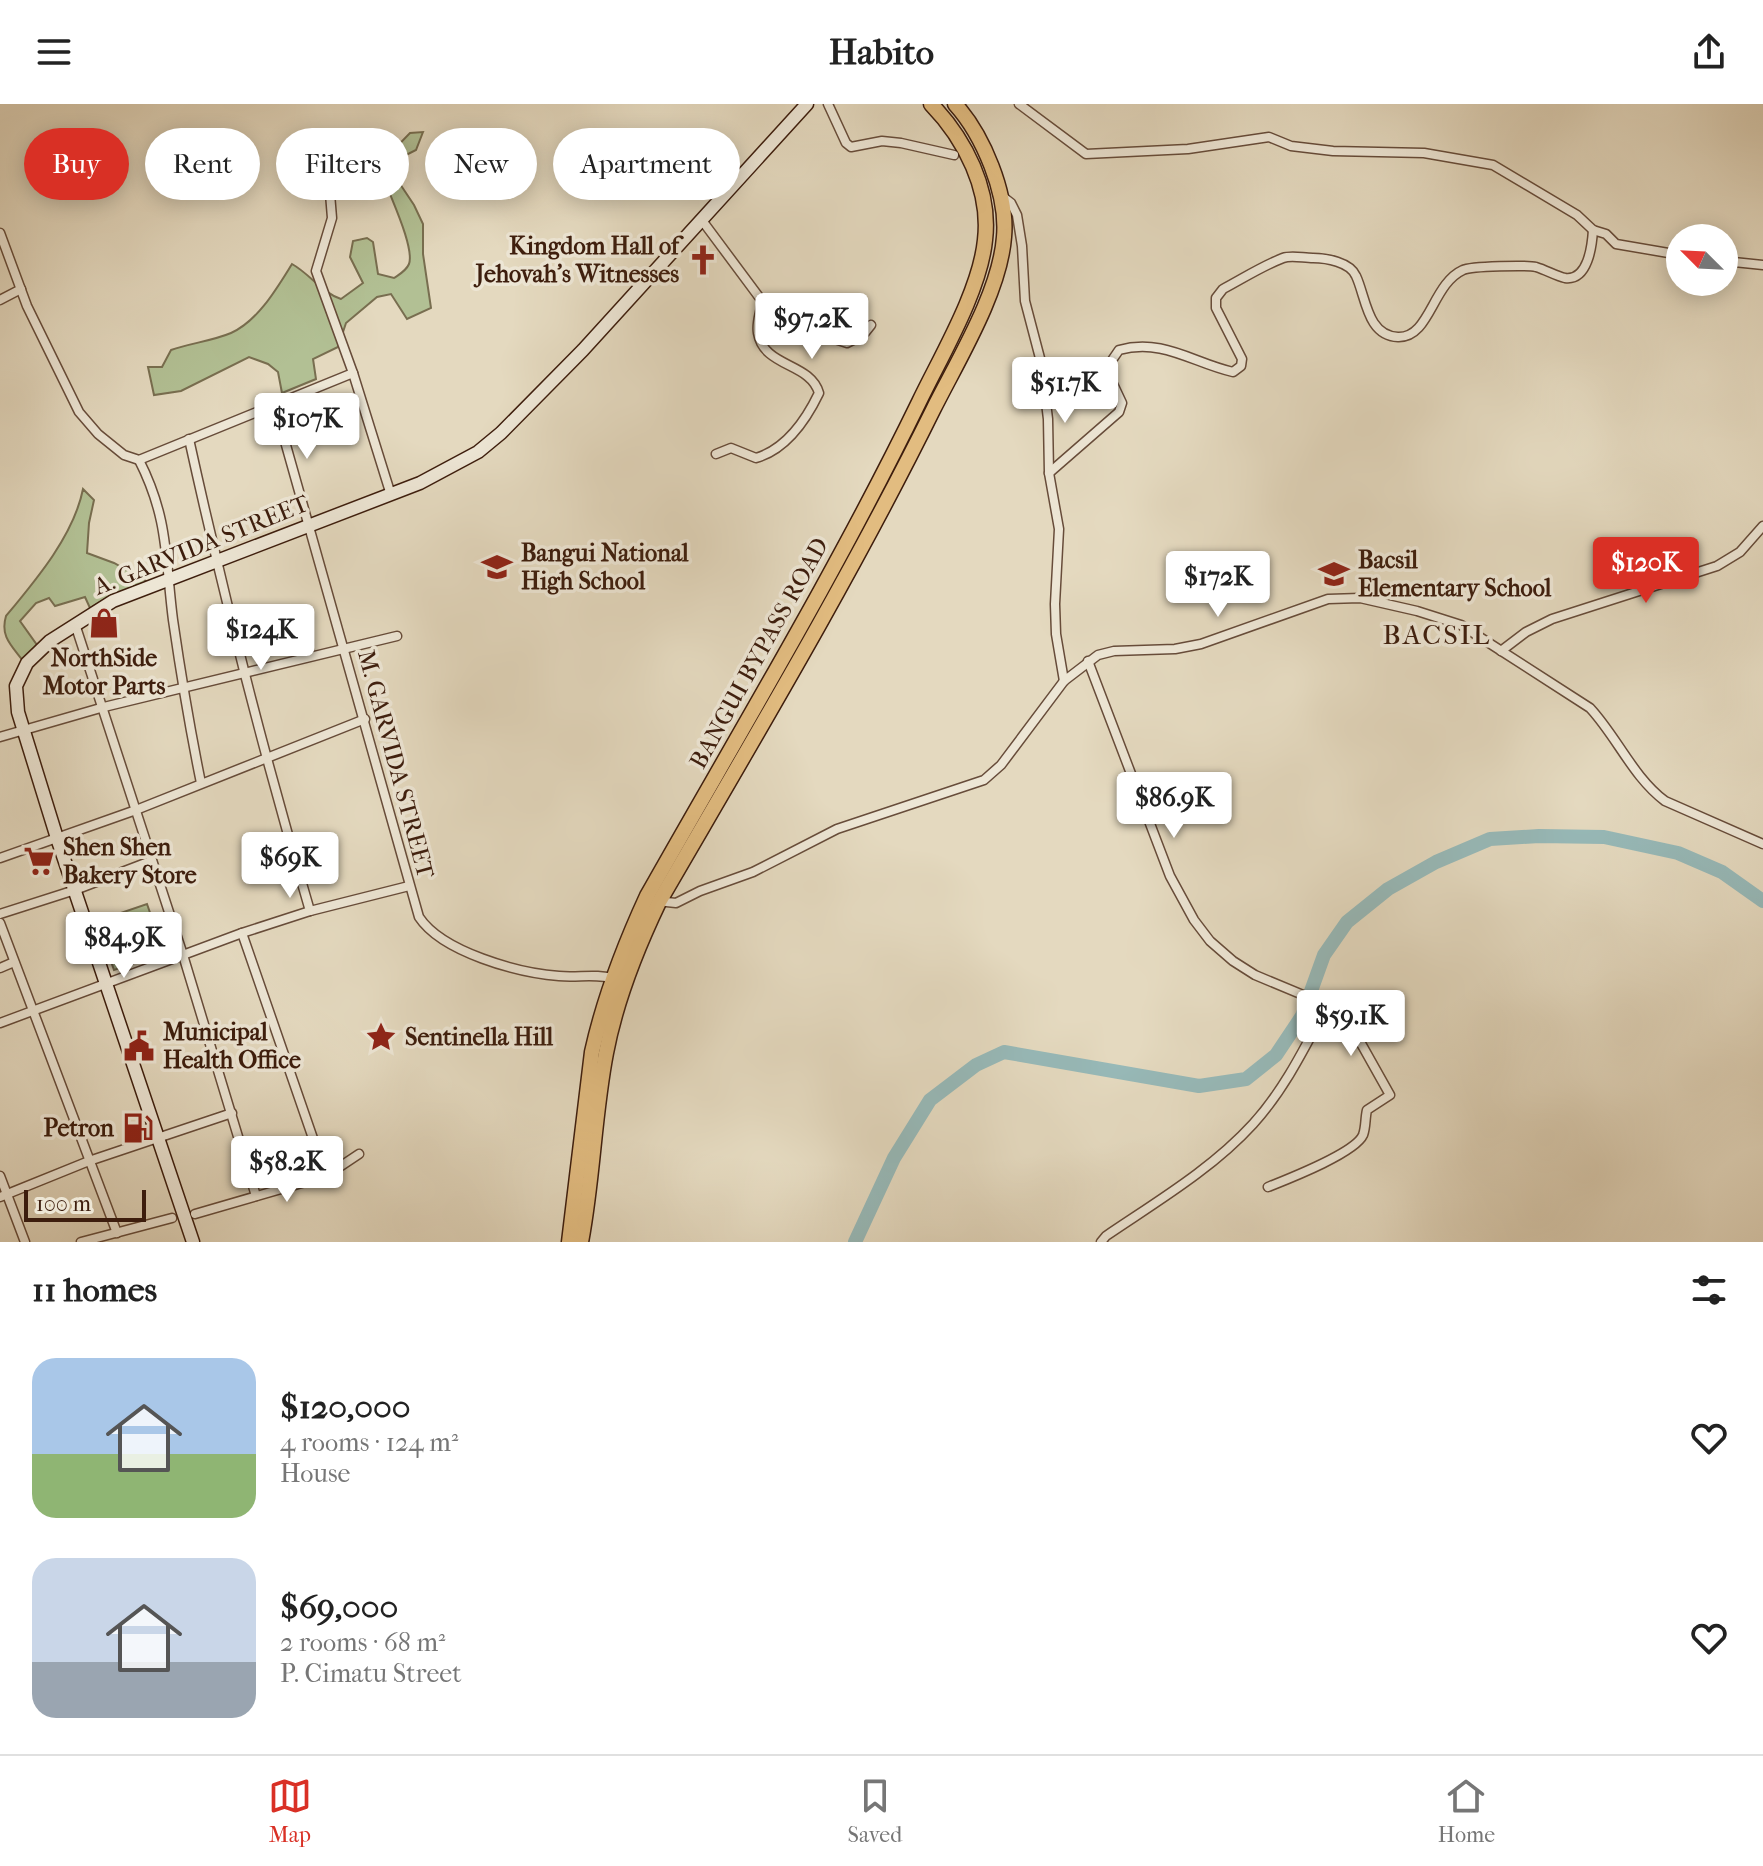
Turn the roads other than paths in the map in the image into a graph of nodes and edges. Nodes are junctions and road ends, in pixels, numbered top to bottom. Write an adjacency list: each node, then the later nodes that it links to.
1 (807, 104): 9 (main road, A. GARVIDA STREET)
2 (828, 104): 6 (street)
3 (931, 104): 51 (highway, BANGUI BYPASS ROAD)
4 (955, 104): 7 (highway, BANGUI BYPASS ROAD)
5 (1019, 104): 10 (street)
6 (954, 155)
7 (999, 194): 24 (street); 51 (highway, BANGUI BYPASS ROAD)
8 (331, 200): 19 (street)
9 (701, 219): 17 (street); 25 (main road, A. GARVIDA STREET)
10 (1593, 230): 12 (street); 24 (street)
11 (0, 233): 15 (street)
12 (1666, 253)
13 (1738, 262): 14 (street)
14 (1763, 265)
15 (21, 289): 16 (street); 23 (street)
16 (0, 300)
17 (762, 301): 18 (street); 22 (street)
18 (871, 325)
19 (353, 373): 20 (street); 25 (street)
20 (275, 406): 21 (street); 26 (street, M. GARVIDA STREET)
21 (189, 439): 23 (street); 28 (street)
22 (716, 454)
23 (139, 460): 29 (street)
24 (1049, 473): 36 (street)
25 (391, 495): 26 (main road, A. GARVIDA STREET)
26 (309, 525): 28 (main road, A. GARVIDA STREET); 32 (street, M. GARVIDA STREET)
27 (1763, 526): 33 (street)
28 (215, 560): 29 (main road, A. GARVIDA STREET); 35 (street)
29 (168, 579): 30 (main road, A. GARVIDA STREET); 37 (street)
30 (74, 623): 38 (street); 40 (main road, A. GARVIDA STREET)
31 (397, 636): 32 (street)
32 (344, 648): 35 (street); 39 (street, M. GARVIDA STREET)
33 (1501, 651): 34 (street); 46 (street)
34 (1088, 661): 36 (street); 61 (street)
35 (245, 673): 37 (street); 42 (street)
36 (1064, 681): 51 (street)
37 (182, 687): 38 (street); 43 (street)
38 (104, 707): 40 (street); 44 (street)
39 (365, 719): 42 (street); 49 (street, M. GARVIDA STREET)
40 (23, 730): 41 (street); 45 (main road, A. GARVIDA STREET)
41 (0, 737)
42 (265, 758): 43 (street); 52 (street)
43 (201, 783): 44 (street)
44 (136, 810): 45 (street); 48 (street)
45 (57, 838): 47 (street); 50 (main road, A. GARVIDA STREET)
46 (1763, 844)
47 (0, 858)
48 (151, 861): 50 (street); 56 (street)
49 (409, 886): 52 (street); 59 (street, M. GARVIDA STREET)
50 (75, 890): 53 (street); 60 (main road, A. GARVIDA STREET)
51 (653, 899): 59 (highway, BANGUI BYPASS ROAD)
52 (310, 911): 55 (street)
53 (0, 914)
54 (0, 923): 57 (street)
55 (242, 933): 56 (street); 69 (street)
56 (183, 955): 60 (street); 64 (street)
57 (14, 962): 58 (street); 62 (street)
58 (0, 968)
59 (619, 981): 79 (highway, BANGUI BYPASS ROAD); 80 (highway, BANGUI BYPASS ROAD)
60 (106, 983): 62 (street); 65 (main road, A. GARVIDA STREET)
61 (1326, 1003): 70 (street); 81 (street)
62 (33, 1010): 63 (street); 67 (street)
63 (0, 1023)
64 (232, 1113): 65 (street); 72 (street)
65 (158, 1138): 67 (street); 76 (main road, A. GARVIDA STREET)
66 (359, 1154): 69 (street)
67 (89, 1161): 71 (street); 75 (street)
68 (0, 1176): 71 (street)
69 (326, 1176): 72 (street)
70 (1268, 1187)
71 (3, 1196): 77 (street)
72 (256, 1196): 73 (street)
73 (195, 1214)
74 (172, 1218): 75 (street)
75 (117, 1233): 78 (street)
76 (193, 1241)
77 (25, 1242)
78 (81, 1242)
79 (569, 1242)
80 (581, 1242)
81 (1101, 1242)

